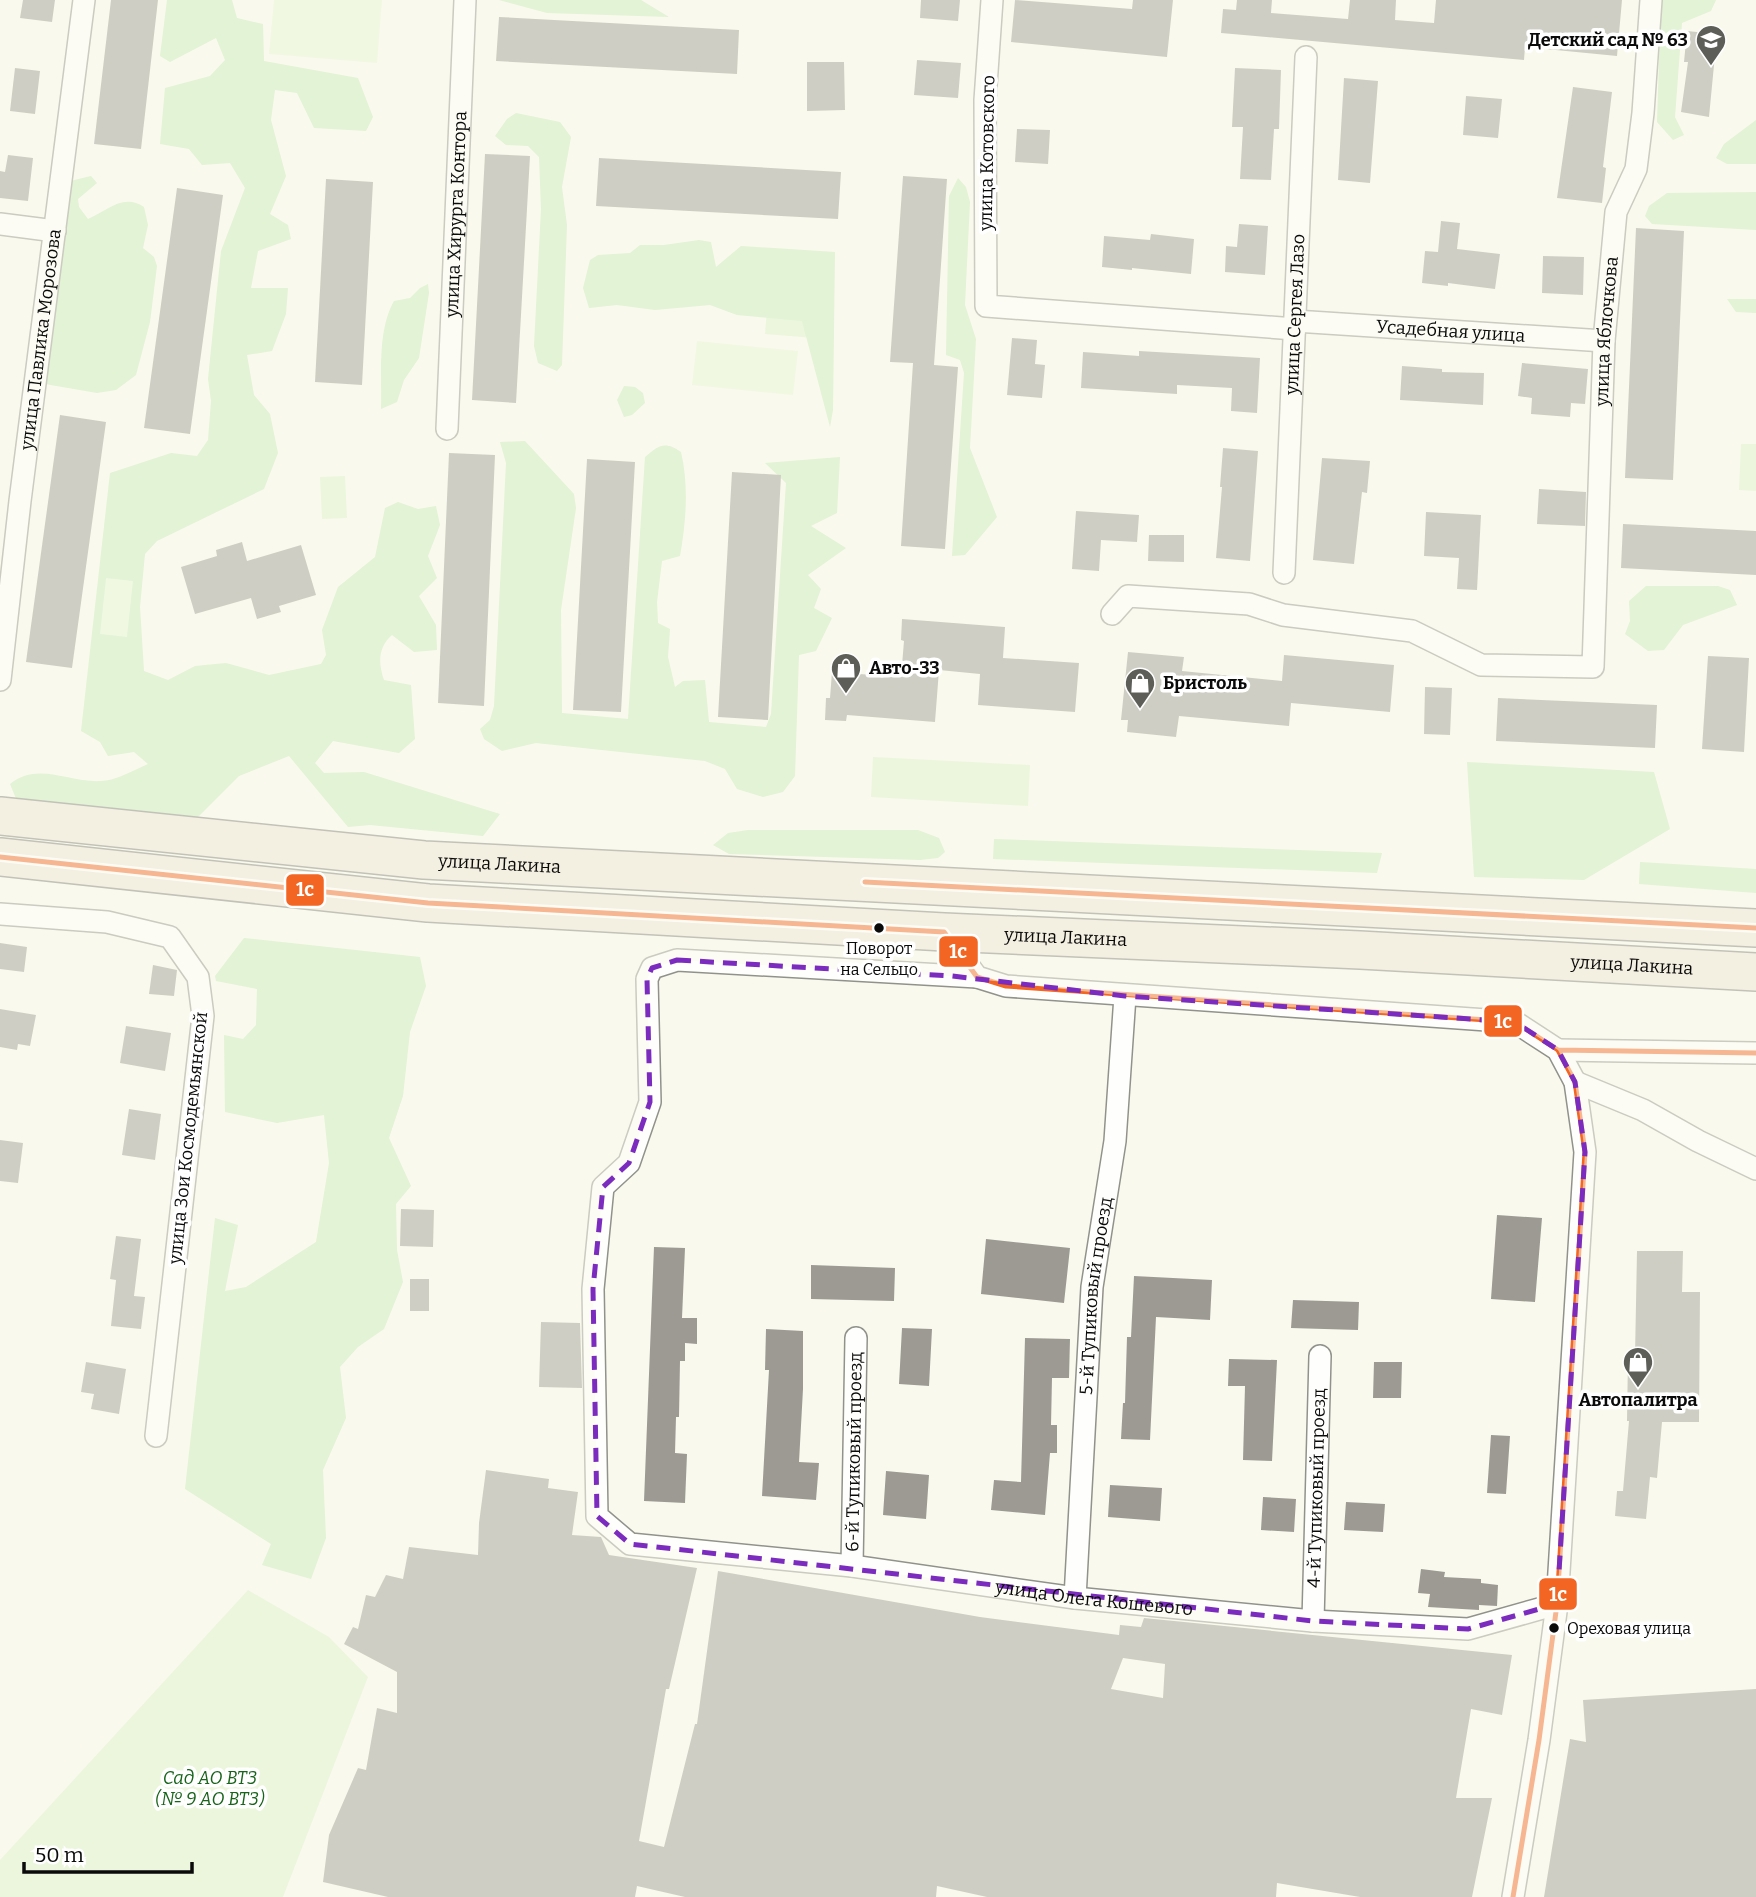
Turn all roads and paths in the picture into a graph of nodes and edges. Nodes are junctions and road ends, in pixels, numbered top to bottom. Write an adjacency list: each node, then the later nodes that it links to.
1 (84, 0): 7 (street, улица Павлика Морозова)
2 (465, 0): 11 (street, улица Хирурга Контора)
3 (992, 0): 8 (street, улица Котовского)
4 (1651, 0): 10 (street, улица Яблочкова)
5 (1306, 57): 9 (street, улица Сергея Лазо)
6 (0, 224): 7 (street)
7 (55, 231): 12 (street, улица Павлика Морозова)
8 (986, 306): 9 (street, Усадебная улица)
9 (1295, 325): 10 (street, Усадебная улица); 13 (street, улица Сергея Лазо)
10 (1604, 341): 14 (street, улица Яблочкова)
11 (447, 429)
12 (10, 499): 15 (street, улица Павлика Морозова)
13 (1284, 573)
14 (1112, 614)
15 (0, 680)
16 (0, 816): 19 (highway, улица Лакина)
17 (0, 857): 20 (highway, улица Лакина)
18 (0, 914): 30 (street, улица Зои Космодемьянской)
19 (1756, 928)
20 (944, 932): 21 (highway, улица Лакина); 22 (street)
21 (1756, 972)
22 (977, 977): 23 (street); 31 (street, улица Олега Кошевого)
23 (1125, 996): 24 (street); 32 (street, 5-й Тупиковый проезд)
24 (1558, 1050): 25 (street); 26 (street)
25 (1756, 1053)
26 (1576, 1082): 27 (street); 33 (street)
27 (1756, 1169)
28 (856, 1338): 31 (street, 6-й Тупиковый проезд)
29 (1320, 1356): 34 (street, 4-й Тупиковый проезд)
30 (156, 1436)
31 (852, 1566): 32 (street, улица Олега Кошевого)
32 (1075, 1598): 34 (street, улица Олега Кошевого)
33 (1557, 1604): 34 (street, улица Олега Кошевого); 35 (street)
34 (1313, 1621)
35 (1513, 1897)

